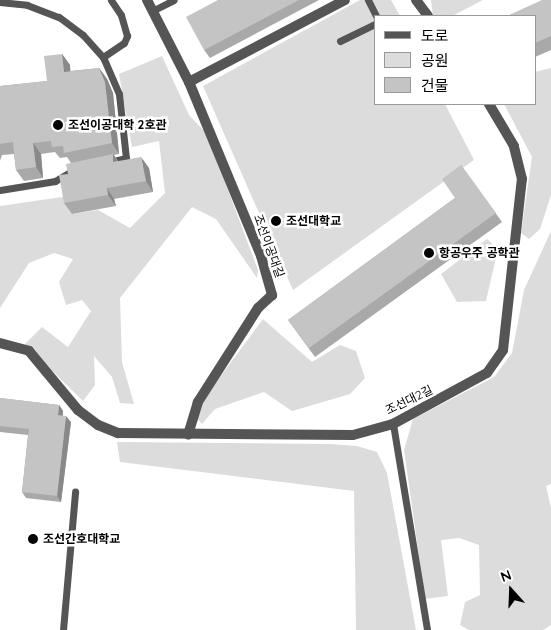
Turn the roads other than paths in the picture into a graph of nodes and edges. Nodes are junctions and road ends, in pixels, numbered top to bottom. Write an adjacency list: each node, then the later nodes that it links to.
1 (111, 0): 13 (lane)
2 (147, 0): 8 (street, 조선이공대길)
3 (174, 0): 8 (lane)
4 (345, 0): 14 (street)
5 (368, 0): 9 (lane)
6 (416, 0): 10 (street)
7 (0, 2): 13 (lane)
8 (154, 10): 14 (street, 조선이공대길)
9 (376, 15)
10 (427, 15)
11 (374, 24): 12 (lane)
12 (340, 41)
13 (103, 57): 16 (lane)
14 (189, 82): 21 (street, 조선이공대길)
15 (490, 105): 20 (street, 조선대2길)
16 (101, 164)
17 (85, 167): 18 (lane)
18 (0, 190)
19 (0, 343): 21 (street, 조선대2길)
20 (393, 424): 21 (street, 조선대2길); 24 (lane)
21 (188, 434)
22 (75, 492): 23 (lane)
23 (63, 630)
24 (427, 630)

